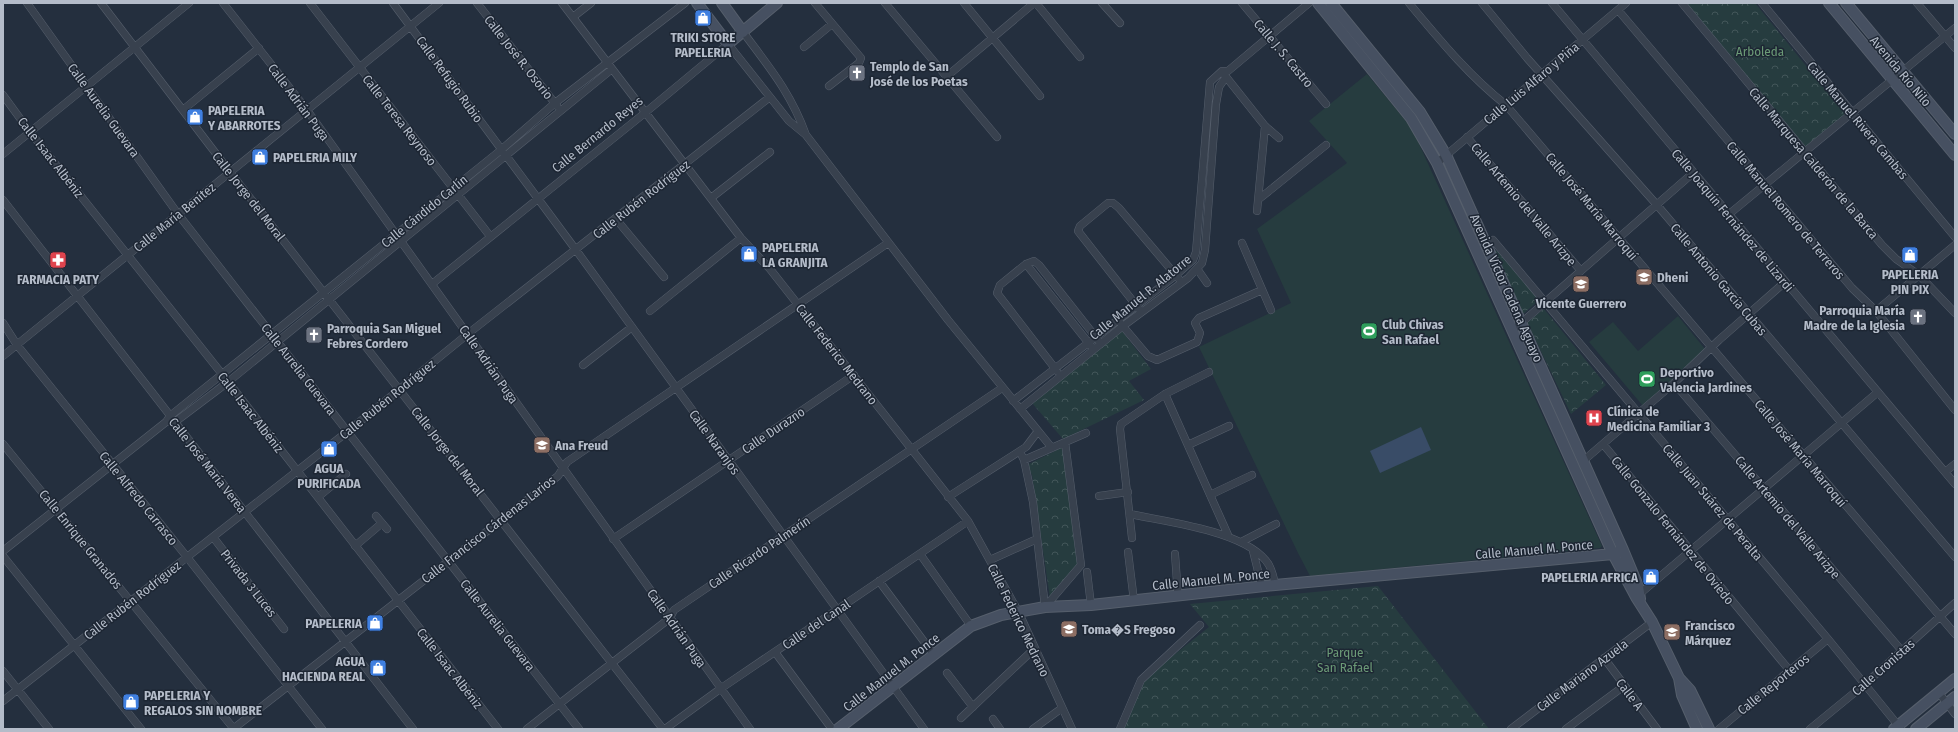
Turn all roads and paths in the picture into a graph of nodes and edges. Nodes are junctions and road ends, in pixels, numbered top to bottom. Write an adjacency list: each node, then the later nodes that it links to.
1 (27, 3): 57 (street, Calle Aurelia Guevara)
2 (101, 3): 44 (street, Calle Jorge del Moral)
3 (189, 3): 44 (street)
4 (223, 3): 46 (street, Calle Adrián Puga)
5 (310, 3): 50 (street, Calle Teresa Reynoso)
6 (393, 3): 36 (street, Calle Refugio Rubio)
7 (439, 3): 36 (street, Calle María Benítez)
8 (477, 3): 62 (street, Calle José R. Osorio)
9 (562, 3): 33 (street, Calle Federico Medrano)
10 (592, 3): 33 (street)
11 (685, 3): 49 (street, Calle Cándido Carlín)
12 (697, 3): 43 (street)
13 (722, 3): 38 (street)
14 (777, 3): 38 (street, Calle Bernardo Reyes)
15 (815, 3): 35 (street)
16 (885, 3): 54 (street)
17 (964, 3): 41 (street)
18 (1035, 3): 41 (street); 48 (street)
19 (1102, 3): 34 (street)
20 (1242, 3): 39 (street, Calle J. S. Castro)
21 (1309, 3): 39 (street)
22 (1318, 3): 86 (street, Avenida Víctor Cadena Aguayo)
23 (1331, 3): 83 (street, Avenida Víctor Cadena Aguayo)
24 (1409, 3): 65 (street, Calle José María Marroquí)
25 (1482, 3): 53 (street, Calle Antonio García Cubas)
26 (1552, 3): 42 (street, Calle Joaquín Fernández de Lizardi)
27 (1682, 3): 81 (street, Calle Marquesa Calderón de la Barca)
28 (1762, 3): 70 (street, Calle Manuel Rivera Cambas)
29 (1829, 3): 55 (street, Avenida Río Nilo)
30 (1846, 3): 51 (street, Avenida Río Nilo)
31 (1917, 3): 40 (street)
32 (1620, 6): 42 (street, Calle Luis Alfaro y Piña); 90 (street, Calle Manuel Romero de Terreros)
33 (574, 17): 49 (street, Calle Federico Medrano)
34 (1120, 23)
35 (832, 24): 45 (street); 56 (street)
36 (411, 26): 50 (street, Calle María Benítez); 79 (street, Calle Refugio Rubio)
37 (1955, 28): 40 (street)
38 (743, 32): 43 (street, Calle Bernardo Reyes); 74 (street)
39 (1270, 36): 52 (street); 64 (street, Calle J. S. Castro)
40 (1945, 36): 47 (street); 51 (street)
41 (993, 37): 54 (street); 59 (street)
42 (1582, 40): 53 (street, Calle Luis Alfaro y Piña); 89 (street, Calle Joaquín Fernández de Lizardi)
43 (728, 44): 60 (street); 69 (street, Calle Bernardo Reyes)
44 (135, 47): 57 (street); 66 (street, Calle Jorge del Moral)
45 (804, 47)
46 (259, 48): 66 (street); 67 (street, Calle Adrián Puga)
47 (1955, 48)
48 (1080, 57)
49 (610, 66): 62 (street, Calle Cándido Carlín); 68 (street, Calle Cándido Carlín); 69 (street, Calle Federico Medrano)
50 (359, 67): 67 (street, Calle María Benítez); 91 (street, Calle Teresa Reynoso)
51 (1902, 72): 55 (street); 73 (street, Avenida Río Nilo)
52 (1225, 73): 61 (street, Calle Manuel R. Alatorre); 63 (street, Calle Manuel R. Alatorre); 71 (street)
53 (1542, 74): 65 (street, Calle Luis Alfaro y Piña); 97 (street, Calle Antonio García Cubas)
54 (946, 77): 76 (street)
55 (1892, 80): 70 (street); 84 (street, Avenida Río Nilo)
56 (829, 86)
57 (88, 87): 72 (street); 99 (street, Calle Aurelia Guevara)
58 (3, 95): 72 (street, Calle Isaac Albéniz)
59 (1040, 96)
60 (770, 97): 74 (street); 87 (street, Calle Rubén Rodríguez)
61 (1208, 102): 63 (street); 117 (street, Calle Manuel R. Alatorre)
62 (555, 103): 68 (street, Calle José R. Osorio); 79 (street, Calle Cándido Carlín)
63 (1216, 104): 115 (street, Calle Manuel R. Alatorre)
64 (1326, 104)
65 (1506, 105): 75 (street, Calle Luis Alfaro y Piña); 104 (street, Calle José María Marroquí)
66 (184, 109): 88 (street, Calle Jorge del Moral)
67 (307, 110): 88 (street, Calle María Benítez); 102 (street, Calle Adrián Puga)
68 (561, 111): 85 (street, Calle Cándido Carlín)
69 (646, 112): 87 (street, Calle Federico Medrano); 94 (street, Calle Bernardo Reyes)
70 (1852, 112): 81 (street); 105 (street, Calle Manuel Rivera Cambas)
71 (1265, 126): 77 (street); 95 (street)
72 (30, 132): 82 (street); 113 (street, Calle Isaac Albéniz)
73 (1955, 134)
74 (806, 136): 109 (street)
75 (1467, 137): 83 (street, Calle Luis Alfaro y Piña); 116 (street, Calle Artemio del Valle Arizpe)
76 (997, 138)
77 (1279, 138)
78 (1326, 145): 95 (street)
79 (501, 150): 85 (street, Calle Refugio Rubio); 91 (street, Calle Cándido Carlín)
80 (770, 152): 93 (street)
81 (1805, 153): 90 (street); 118 (street, Calle Marquesa Calderón de la Barca)
82 (3, 154)
83 (1446, 155): 86 (street, Calle Luis Alfaro y Piña); 139 (street, Avenida Víctor Cadena Aguayo)
84 (1955, 155)
85 (506, 156): 92 (street, Calle Cándido Carlín); 94 (street, Calle Naranjos)
86 (1437, 163): 142 (street, Avenida Víctor Cadena Aguayo)
87 (685, 165): 93 (street, Calle Federico Medrano); 101 (street, Calle Rubén Rodríguez)
88 (230, 172): 99 (street, Calle María Benítez); 125 (street, Calle Jorge del Moral)
89 (1693, 173): 97 (street); 100 (street, Calle Joaquín Fernández de Lizardi)
90 (1765, 186): 100 (street); 133 (street, Calle Manuel Romero de Terreros)
91 (453, 188): 92 (street, Calle Teresa Reynoso); 102 (street, Calle Cándido Carlín)
92 (458, 195): 103 (street, Calle Teresa Reynoso); 108 (street, Calle Cándido Carlín)
93 (710, 198): 106 (street, Calle Federico Medrano)
94 (537, 199): 103 (street, Calle Bernardo Reyes); 112 (street, Calle Naranjos)
95 (1259, 199): 98 (street)
96 (3, 200): 126 (street, Calle José María Verea)
97 (1656, 205): 104 (street); 135 (street, Calle Antonio García Cubas)
98 (1257, 211)
99 (178, 214): 113 (street, Calle María Benítez); 143 (street, Calle Aurelia Guevara)
100 (1728, 215): 121 (street, Calle Joaquín Fernández de Lizardi)
101 (616, 219): 112 (street, Calle Rubén Rodríguez); 119 (street)
102 (396, 234): 108 (street, Calle Adrián Puga); 125 (street, Calle Cándido Carlín)
103 (490, 236): 122 (street, Calle Bernardo Reyes)
104 (1619, 237): 116 (street); 150 (street, Calle José María Marroquí)
105 (1955, 237)
106 (741, 238): 129 (street, Calle Federico Medrano); 132 (street)
107 (1493, 240): 128 (street, Calle Juan Suárez de Peralta)
108 (401, 241): 122 (street, Calle Adrián Puga); 127 (street, Calle Cándido Carlín)
109 (888, 243): 129 (street, Calle Francisco Cárdenas Larios); 162 (street)
110 (1242, 244): 124 (street)
111 (1955, 245): 118 (street)
112 (576, 250): 141 (street, Calle Naranjos); 144 (street, Calle Rubén Rodríguez)
113 (128, 254): 126 (street, Calle María Benítez); 156 (street, Calle Isaac Albéniz)
114 (1026, 264): 145 (street); 147 (street); 154 (street)
115 (1198, 270): 120 (street, Calle Manuel R. Alatorre); 123 (street)
116 (1581, 271): 128 (street)
117 (1176, 275): 120 (street); 130 (street, Calle Manuel R. Alatorre); 130 (street)
118 (1920, 275): 133 (street); 136 (street, Calle Marquesa Calderón de la Barca)
119 (664, 277)
120 (1182, 282): 134 (street, Calle Manuel R. Alatorre)
121 (1785, 282): 135 (street); 164 (street, Calle Joaquín Fernández de Lizardi)
122 (432, 284): 144 (street, Calle Adrián Puga)
123 (1207, 284)
124 (1262, 290): 131 (street); 140 (street)
125 (324, 292): 127 (street, Calle Jorge del Moral); 143 (street, Calle Cándido Carlín)
126 (77, 296): 149 (street, Calle María Benítez); 170 (street, Calle José María Verea)
127 (330, 299): 146 (street, Calle Cándido Carlín); 163 (street, Calle Jorge del Moral)
128 (1545, 302): 139 (street); 169 (street, Calle Juan Suárez de Peralta)
129 (798, 305): 157 (street, Calle Federico Medrano); 161 (street, Calle Francisco Cárdenas Larios)
130 (1136, 306): 134 (street); 137 (street, Calle Manuel R. Alatorre)
131 (1271, 310)
132 (650, 311)
133 (1876, 311): 168 (street, Calle Manuel Romero de Terreros)
134 (1142, 312): 140 (street, Calle Manuel R. Alatorre)
135 (1748, 313): 150 (street); 172 (street, Calle Antonio García Cubas)
136 (1955, 313)
137 (1118, 320): 140 (street); 145 (street, Calle Manuel R. Alatorre)
138 (3, 323): 149 (street, Calle Alfredo Carrasco)
139 (1521, 323): 142 (street); 187 (street, Avenida Víctor Cadena Aguayo)
140 (1123, 326): 148 (street, Calle Manuel R. Alatorre)
141 (632, 327): 153 (street); 161 (street, Calle Naranjos)
142 (1512, 330): 227 (street, Avenida Víctor Cadena Aguayo)
143 (271, 334): 146 (street, Calle Aurelia Guevara); 156 (street, Calle Cándido Carlín)
144 (467, 335): 163 (street, Calle Rubén Rodríguez); 190 (street, Calle Adrián Puga)
145 (1095, 337): 147 (street, Calle Manuel R. Alatorre); 148 (street)
146 (277, 342): 159 (street, Calle Cándido Carlín); 175 (street, Calle Aurelia Guevara)
147 (1088, 342): 151 (street); 154 (street, Calle Manuel R. Alatorre)
148 (1101, 344): 151 (street, Calle Manuel R. Alatorre)
149 (17, 345): 152 (street, Calle María Benítez); 188 (street, Calle Alfredo Carrasco)
150 (1711, 348): 160 (street); 184 (street, Calle José María Marroquí)
151 (1094, 350): 158 (street, Calle Manuel R. Alatorre)
152 (3, 356)
153 (583, 365)
154 (1055, 368): 158 (street); 166 (street, Calle Manuel R. Alatorre)
155 (1209, 372): 165 (street)
156 (222, 374): 159 (street, Calle Isaac Albéniz); 170 (street, Calle Cándido Carlín)
157 (854, 375): 181 (street, Calle Federico Medrano); 185 (street, Calle Durazno)
158 (1061, 376): 167 (street, Calle Manuel R. Alatorre)
159 (228, 382): 171 (street, Calle Cándido Carlín); 191 (street, Calle Isaac Albéniz)
160 (1674, 383): 169 (street); 196 (street, Calle Artemio del Valle Arizpe)
161 (676, 387): 185 (street, Calle Naranjos); 190 (street, Calle Francisco Cárdenas Larios)
162 (1002, 388): 166 (street); 181 (street, Calle Ricardo Palmerín)
163 (400, 389): 175 (street, Calle Rubén Rodríguez); 206 (street, Calle Jorge del Moral)
164 (1878, 392): 172 (street); 192 (street, Calle Joaquín Fernández de Lizardi)
165 (1165, 394): 180 (street); 197 (street)
166 (1013, 401): 167 (street)
167 (1020, 409): 174 (street)
168 (1955, 410)
169 (1638, 414): 179 (street); 207 (street, Calle Juan Suárez de Peralta)
170 (168, 419): 171 (street, Calle José María Verea); 188 (street, Calle Cándido Carlín)
171 (175, 422): 203 (street, Calle José María Verea)
172 (1841, 423): 184 (street); 230 (street, Calle Antonio García Cubas)
173 (1230, 426): 180 (street)
174 (1038, 431): 182 (street); 183 (street)
175 (347, 432): 191 (street, Calle Rubén Rodríguez); 231 (street, Calle Aurelia Guevara)
176 (1086, 433): 177 (street)
177 (1065, 442): 182 (street); 244 (street)
178 (3, 444): 202 (street, Calle Enrique Granados)
179 (1603, 444): 187 (street); 224 (street, Calle Gonzalo Fernández de Oviedo)
180 (1188, 445): 198 (street)
181 (911, 448): 200 (street, Calle Federico Medrano); 213 (street, Calle Ricardo Palmerín)
182 (1052, 448): 186 (street)
183 (1020, 452): 186 (street); 200 (street)
184 (1803, 456): 196 (street); 247 (street, Calle José María Marroquí)
185 (728, 460): 213 (street, Calle Naranjos); 216 (street, Calle Durazno)
186 (1024, 460): 217 (street)
187 (1583, 461): 221 (street, Avenida Víctor Cadena Aguayo)
188 (112, 464): 202 (street, Calle Cándido Carlín); 229 (street, Calle Alfredo Carrasco)
189 (1955, 464): 192 (street)
190 (562, 469): 206 (street, Calle Francisco Cárdenas Larios); 216 (street, Calle Adrián Puga)
191 (297, 470): 201 (street, Calle Isaac Albéniz); 203 (street, Calle Rubén Rodríguez)
192 (1946, 472): 195 (street, Calle Joaquín Fernández de Lizardi)
193 (346, 474): 201 (street)
194 (1252, 475): 198 (street)
195 (1955, 484)
196 (1765, 489): 207 (street); 258 (street, Calle Artemio del Valle Arizpe)
197 (1128, 492): 199 (street); 204 (street)
198 (1210, 495): 212 (street)
199 (1099, 496)
200 (948, 497): 208 (street, Calle Federico Medrano)
201 (318, 498): 219 (street, Calle Isaac Albéniz)
202 (56, 509): 222 (street, Calle Cándido Carlín); 239 (street, Calle Enrique Granados)
203 (245, 512): 214 (street, Calle Rubén Rodríguez); 255 (street, Calle José María Verea)
204 (1130, 514): 212 (street); 215 (street)
205 (376, 516): 209 (street)
206 (502, 520): 231 (street, Calle Francisco Cárdenas Larios); 262 (street, Calle Jorge del Moral)
207 (1728, 520): 224 (street); 254 (street, Calle Juan Suárez de Peralta)
208 (968, 521): 225 (street, Calle del Canal); 232 (street, Calle Federico Medrano)
209 (382, 523): 211 (street); 219 (street)
210 (1276, 524): 218 (street)
211 (387, 529)
212 (1228, 535): 218 (street)
213 (782, 536): 245 (street, Calle Naranjos); 248 (street, Calle Ricardo Palmerín)
214 (213, 537): 229 (street, Calle Rubén Rodríguez); 252 (street, Privada 3 Luces)
215 (1132, 538)
216 (613, 539): 248 (street, Calle Adrián Puga)
217 (1037, 539): 232 (street); 244 (street)
218 (1241, 542): 220 (street)
219 (355, 546): 240 (street, Calle Isaac Albéniz)
220 (1253, 550): 235 (street); 236 (street)
221 (1623, 550): 227 (street, Calle Manuel M. Ponce); 238 (street, Avenida Víctor Cadena Aguayo)
222 (3, 551)
223 (1128, 552): 241 (street)
224 (1691, 552): 238 (street); 264 (street, Calle Gonzalo Fernández de Oviedo)
225 (920, 554): 234 (street, Calle del Canal); 251 (street)
226 (1175, 554): 237 (street)
227 (1613, 554): 235 (street, Calle Manuel M. Ponce); 238 (street, Avenida Víctor Cadena Aguayo)
228 (3, 556): 256 (street)
229 (187, 557): 239 (street, Calle Rubén Rodríguez); 269 (street, Calle Alfredo Carrasco)
230 (1955, 557)
231 (448, 560): 240 (street, Calle Francisco Cárdenas Larios); 278 (street, Calle Aurelia Guevara)
232 (990, 560): 246 (street, Calle Federico Medrano)
233 (1087, 572): 243 (street)
234 (879, 581): 245 (street, Calle del Canal); 260 (street)
235 (1275, 585): 236 (street, Calle Manuel M. Ponce)
236 (1262, 587): 237 (street, Calle Manuel M. Ponce)
237 (1178, 596): 241 (street, Calle Manuel M. Ponce)
238 (1639, 599): 249 (street, Avenida Víctor Cadena Aguayo)
239 (130, 600): 256 (street, Calle Rubén Rodríguez); 287 (street, Calle Enrique Granados)
240 (397, 600): 255 (street, Calle Francisco Cárdenas Larios); 290 (street, Calle Isaac Albéniz)
241 (1134, 601): 243 (street, Calle Manuel M. Ponce)
242 (1955, 603): 247 (street, Calle Cronistas)
243 (1091, 605): 244 (street, Calle Manuel M. Ponce)
244 (1045, 607): 246 (street, Calle Manuel M. Ponce)
245 (837, 609): 259 (street, Calle del Canal); 271 (street, Calle Naranjos)
246 (1019, 613): 251 (street, Calle Manuel M. Ponce); 257 (street, Calle Federico Medrano)
247 (1940, 617): 253 (street, Calle José María Marroquí); 258 (street, Calle Cronistas)
248 (670, 618): 262 (street, Calle Ricardo Palmerín); 273 (street, Calle Adrián Puga)
249 (1652, 622): 261 (street, Calle Mariano Azuela); 266 (street, Avenida Víctor Cadena Aguayo)
250 (1200, 625): 301 (street)
251 (971, 626): 260 (street, Calle Manuel M. Ponce)
252 (284, 629)
253 (1955, 634)
254 (1828, 639): 264 (street, Calle Reporteros); 268 (street, Calle Juan Suárez de Peralta)
255 (346, 642): 269 (street, Calle Francisco Cárdenas Larios); 289 (street, Calle José María Verea)
256 (75, 644): 272 (street, Calle Rubén Rodríguez); 286 (street)
257 (1035, 648): 279 (street); 280 (street, Calle Federico Medrano)
258 (1902, 651): 268 (street, Calle Cronistas)
259 (775, 652): 273 (street, Calle del Canal); 295 (street)
260 (934, 655): 271 (street, Calle Manuel M. Ponce)
261 (1604, 658): 270 (street, Calle A); 302 (street, Calle Mariano Azuela)
262 (612, 662): 278 (street, Calle Ricardo Palmerín); 293 (street, Calle Jorge del Moral)
263 (3, 671): 272 (street)
264 (1790, 671): 307 (street, Calle Reporteros)
265 (947, 673): 279 (street)
266 (1679, 678): 305 (street, Avenida Víctor Cadena Aguayo); 306 (street, Avenida Víctor Cadena Aguayo)
267 (1955, 679): 274 (street)
268 (1865, 684): 284 (street, Calle Juan Suárez de Peralta); 308 (street, Calle Cronistas)
269 (287, 685): 287 (street, Calle Francisco Cárdenas Larios); 288 (street, Calle Alfredo Carrasco)
270 (1624, 686): 303 (street); 304 (street, Calle A)
271 (893, 687): 296 (street, Calle Manuel M. Ponce); 297 (street, Calle Naranjos)
272 (18, 689): 276 (street, Calle Rubén Rodríguez); 285 (street)
273 (720, 689): 293 (street, Calle del Canal); 294 (street, Calle Adrián Puga)
274 (1938, 693): 277 (street); 284 (street)
275 (1955, 697): 277 (street)
276 (3, 701)
277 (1947, 703): 281 (street); 309 (street)
278 (560, 704): 291 (street, Calle Ricardo Palmerín); 292 (street, Calle Aurelia Guevara)
279 (973, 708): 282 (street)
280 (1062, 708): 299 (street); 300 (street, Calle Federico Medrano)
281 (1955, 714)
282 (961, 718)
283 (993, 719): 298 (street)
284 (1898, 728)
285 (49, 729)
286 (141, 729)
287 (233, 729)
288 (322, 729)
289 (413, 729)
290 (498, 729)
291 (527, 729)
292 (579, 729)
293 (664, 729)
294 (750, 729)
295 (832, 729)
296 (838, 729)
297 (924, 729)
298 (1000, 729)
299 (1033, 729)
300 (1072, 729)
301 (1120, 729)
302 (1511, 729)
303 (1566, 729)
304 (1657, 729)
305 (1697, 729)
306 (1709, 729)
307 (1719, 729)
308 (1810, 729)
309 (1916, 729)

